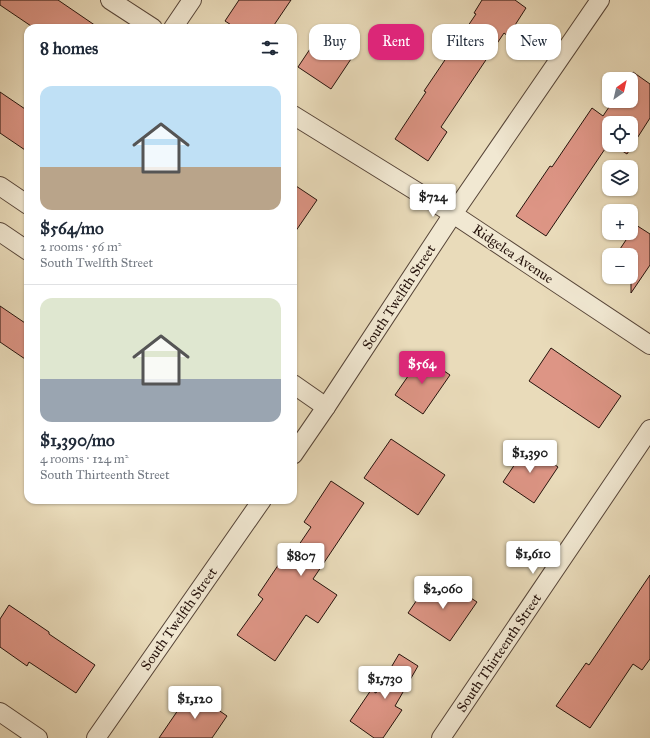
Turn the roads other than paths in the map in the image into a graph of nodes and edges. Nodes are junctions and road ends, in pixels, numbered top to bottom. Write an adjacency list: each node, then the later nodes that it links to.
1 (110, 0): 4 (street)
2 (192, 0): 5 (street)
3 (600, 0): 9 (street, South Twelfth Street)
4 (147, 24)
5 (176, 24)
6 (297, 117): 9 (street, Ridgelea Avenue)
7 (0, 186): 8 (street)
8 (24, 202)
9 (453, 214): 12 (street, Ridgelea Avenue); 14 (street, South Twelfth Street)
10 (0, 232): 11 (street)
11 (24, 248)
12 (650, 345)
13 (297, 387): 14 (street)
14 (326, 407): 16 (street, South Twelfth Street)
15 (650, 429): 22 (street, South Thirteenth Street)
16 (300, 432): 17 (street, South Twelfth Street)
17 (297, 442)
18 (259, 504): 21 (street, South Twelfth Street)
19 (0, 712): 20 (street)
20 (38, 738)
21 (96, 738)
22 (441, 738)

